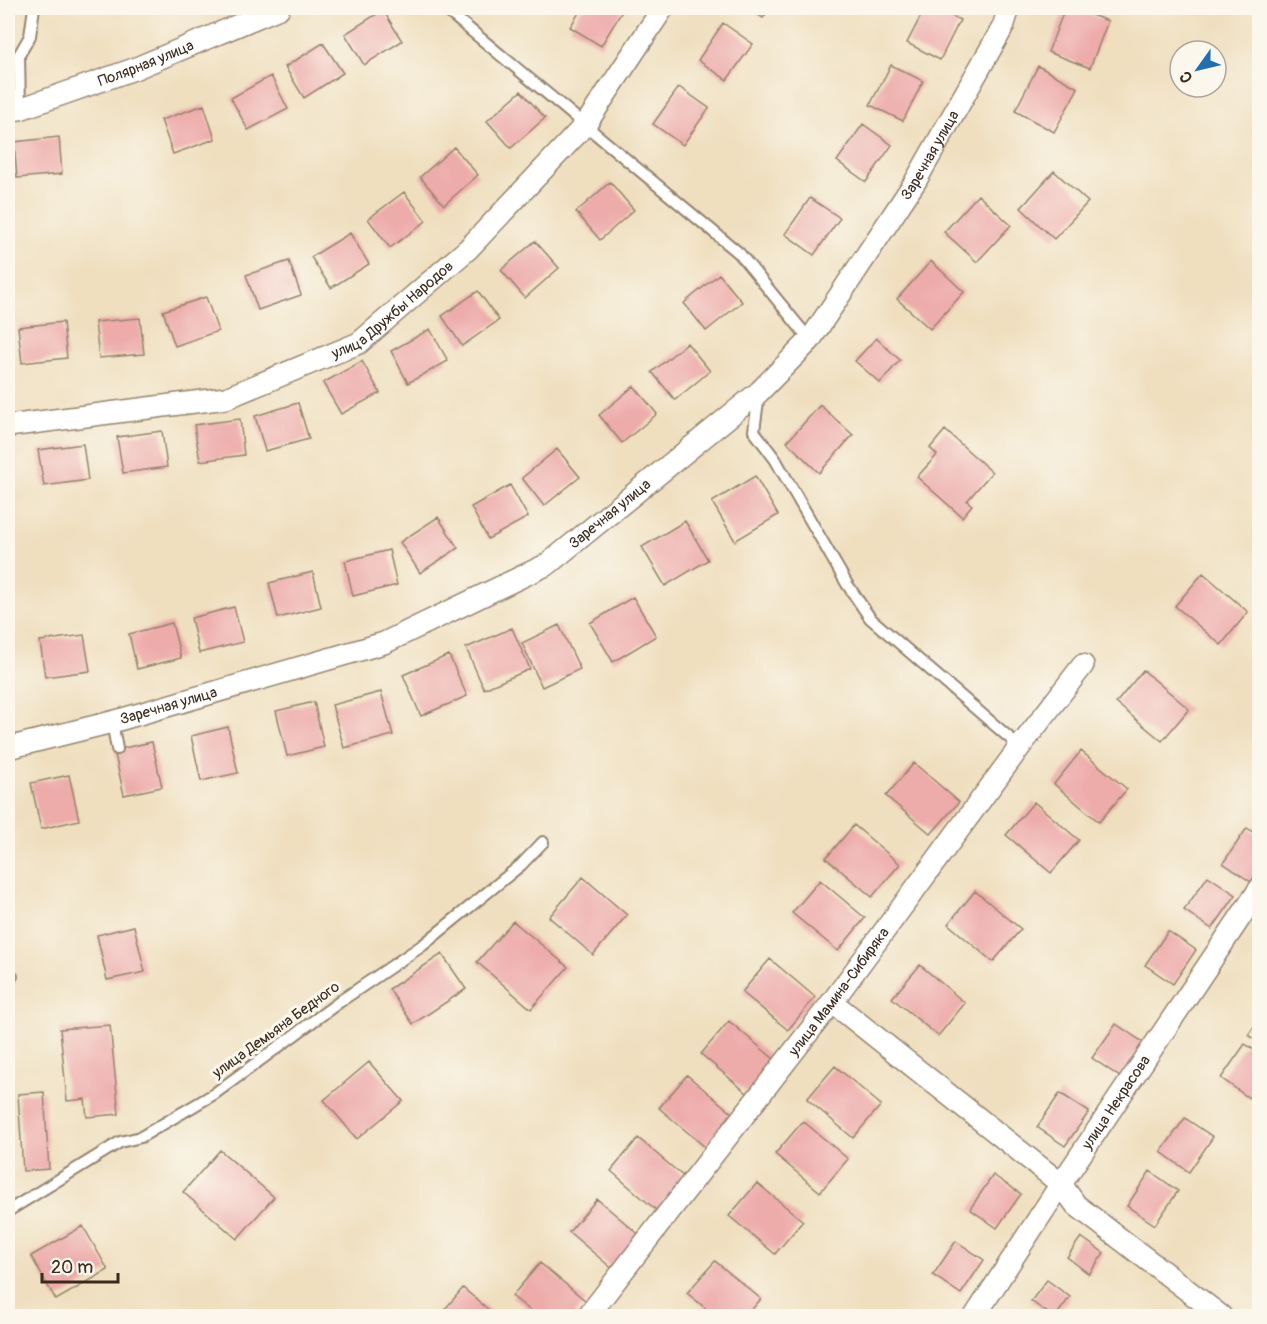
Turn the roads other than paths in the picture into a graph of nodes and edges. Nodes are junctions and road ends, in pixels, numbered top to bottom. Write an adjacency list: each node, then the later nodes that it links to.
1 (34, 8): 6 (lane)
2 (279, 8): 6 (street, Полярная улица)
3 (444, 8): 7 (lane)
4 (663, 8): 7 (street, улица Дружбы Народов)
5 (1009, 8): 8 (street, Заречная улица)
6 (14, 109)
7 (586, 124): 8 (lane); 10 (street, улица Дружбы Народов)
8 (810, 340): 9 (street, Заречная улица)
9 (759, 392): 12 (street, Заречная улица); 15 (lane)
10 (8, 426)
11 (1083, 664): 15 (street, улица Мамина-Сибиряка)
12 (112, 722): 13 (street, Заречная улица); 14 (lane)
13 (8, 748)
14 (117, 749)
15 (1016, 752): 18 (street, улица Мамина-Сибиряка)
16 (543, 842): 20 (lane, улица Демьяна Бедного)
17 (1260, 888): 19 (street, улица Некрасова)
18 (832, 1002): 19 (street); 21 (street, улица Мамина-Сибиряка)
19 (1061, 1184): 22 (street, улица Некрасова); 23 (street)
20 (8, 1211)
21 (588, 1317)
22 (975, 1317)
23 (1221, 1317)

